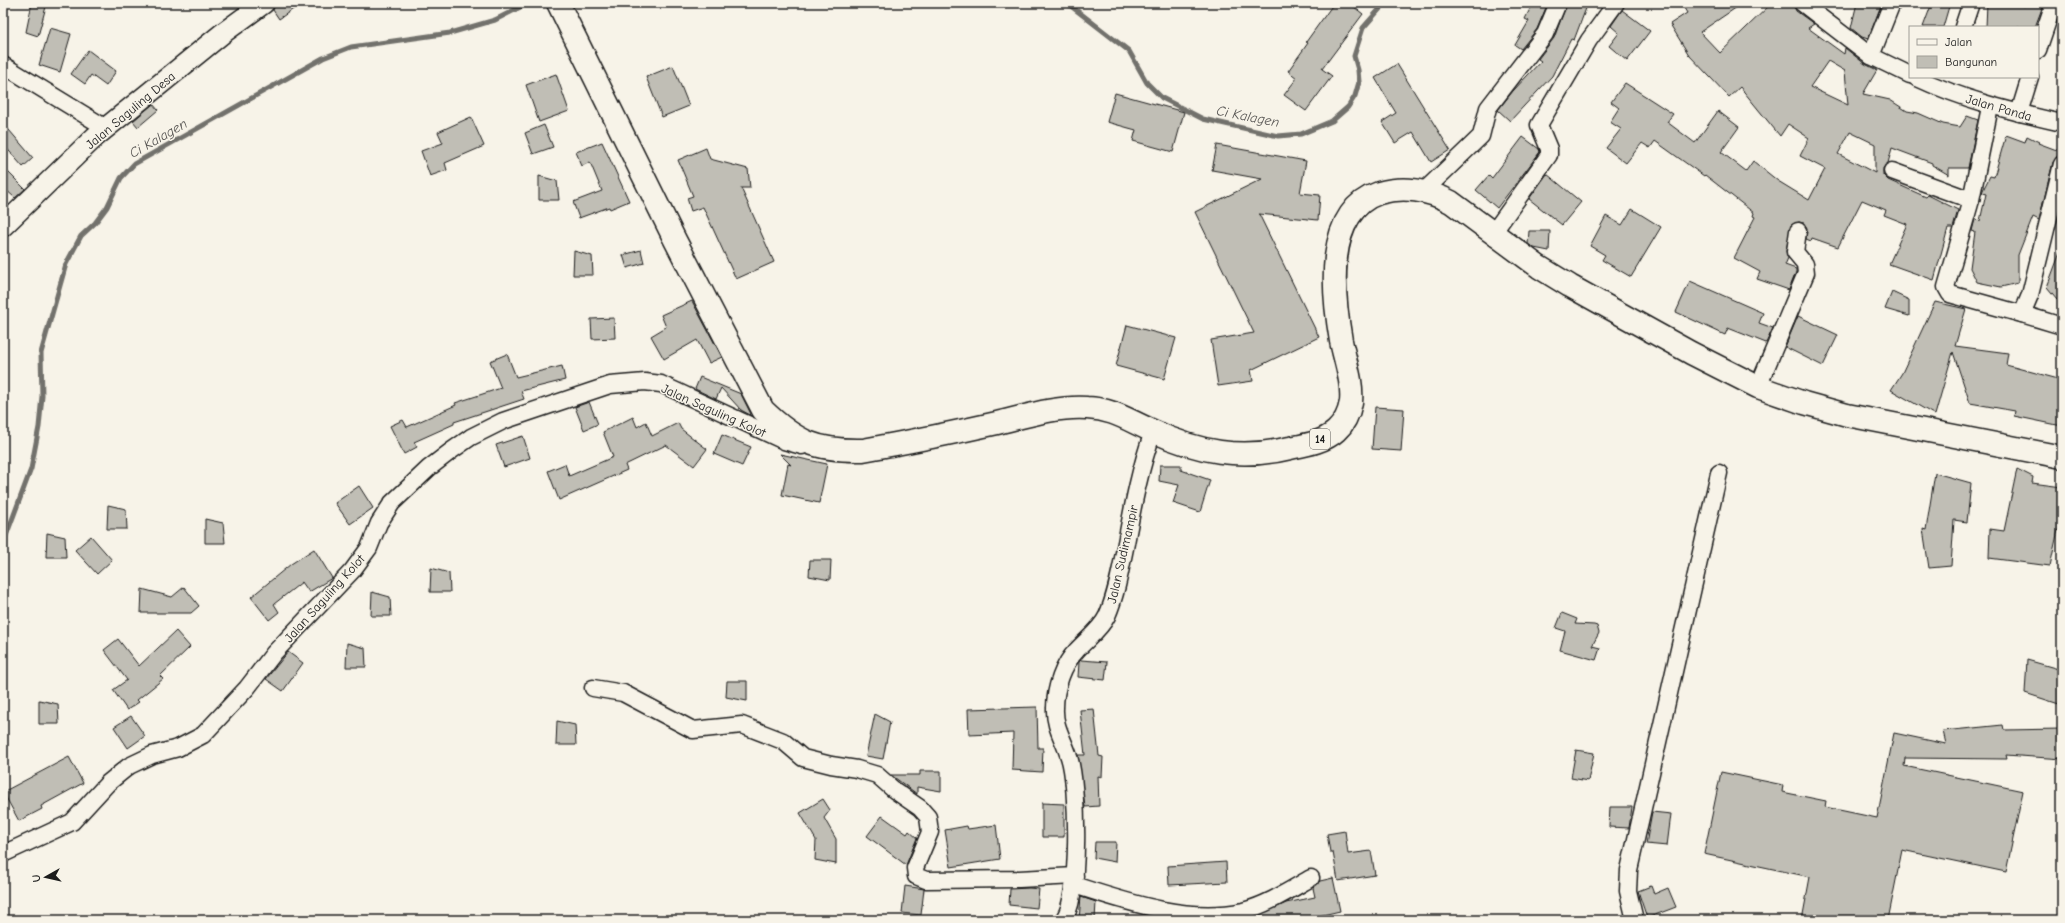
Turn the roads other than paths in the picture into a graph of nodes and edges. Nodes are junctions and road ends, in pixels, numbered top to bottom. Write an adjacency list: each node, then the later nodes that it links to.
1 (264, 3): 20 (street, Jalan Saguling Desa)
2 (1558, 3): 23 (street)
3 (1616, 3): 27 (street)
4 (1802, 3): 11 (street)
5 (1892, 3): 11 (street)
6 (1971, 3): 9 (street)
7 (2054, 3): 10 (street)
8 (561, 8): 32 (highway, 14)
9 (1963, 26)
10 (2039, 47)
11 (1871, 56): 13 (street)
12 (3, 65): 20 (street)
13 (1909, 75)
14 (1920, 78): 16 (street, Jalan Panda)
15 (2030, 78): 18 (street)
16 (1945, 83): 17 (street, Jalan Panda)
17 (1990, 106): 18 (street, Jalan Panda); 24 (street)
18 (2019, 113): 19 (street, Jalan Panda)
19 (2062, 124)
20 (106, 128): 25 (street, Jalan Saguling Desa)
21 (2062, 164): 28 (street)
22 (1892, 171): 24 (street)
23 (1422, 192): 27 (highway, 14); 31 (highway, 14)
24 (1971, 200): 28 (street)
25 (3, 226)
26 (1798, 231): 30 (street)
27 (1493, 233): 30 (highway, 14)
28 (2022, 314): 29 (street)
29 (2062, 326)
30 (1758, 387): 33 (highway, 14)
31 (1153, 432): 32 (highway, 14); 38 (street, Jalan Sudimampir)
32 (837, 450): 36 (street, Jalan Saguling Kolot)
33 (2062, 457)
34 (1720, 473): 40 (street)
35 (593, 688): 38 (street)
36 (4, 855)
37 (1312, 878): 38 (street)
38 (1074, 881): 39 (street, Jalan Sudimampir)
39 (1063, 920)
40 (1634, 920)

